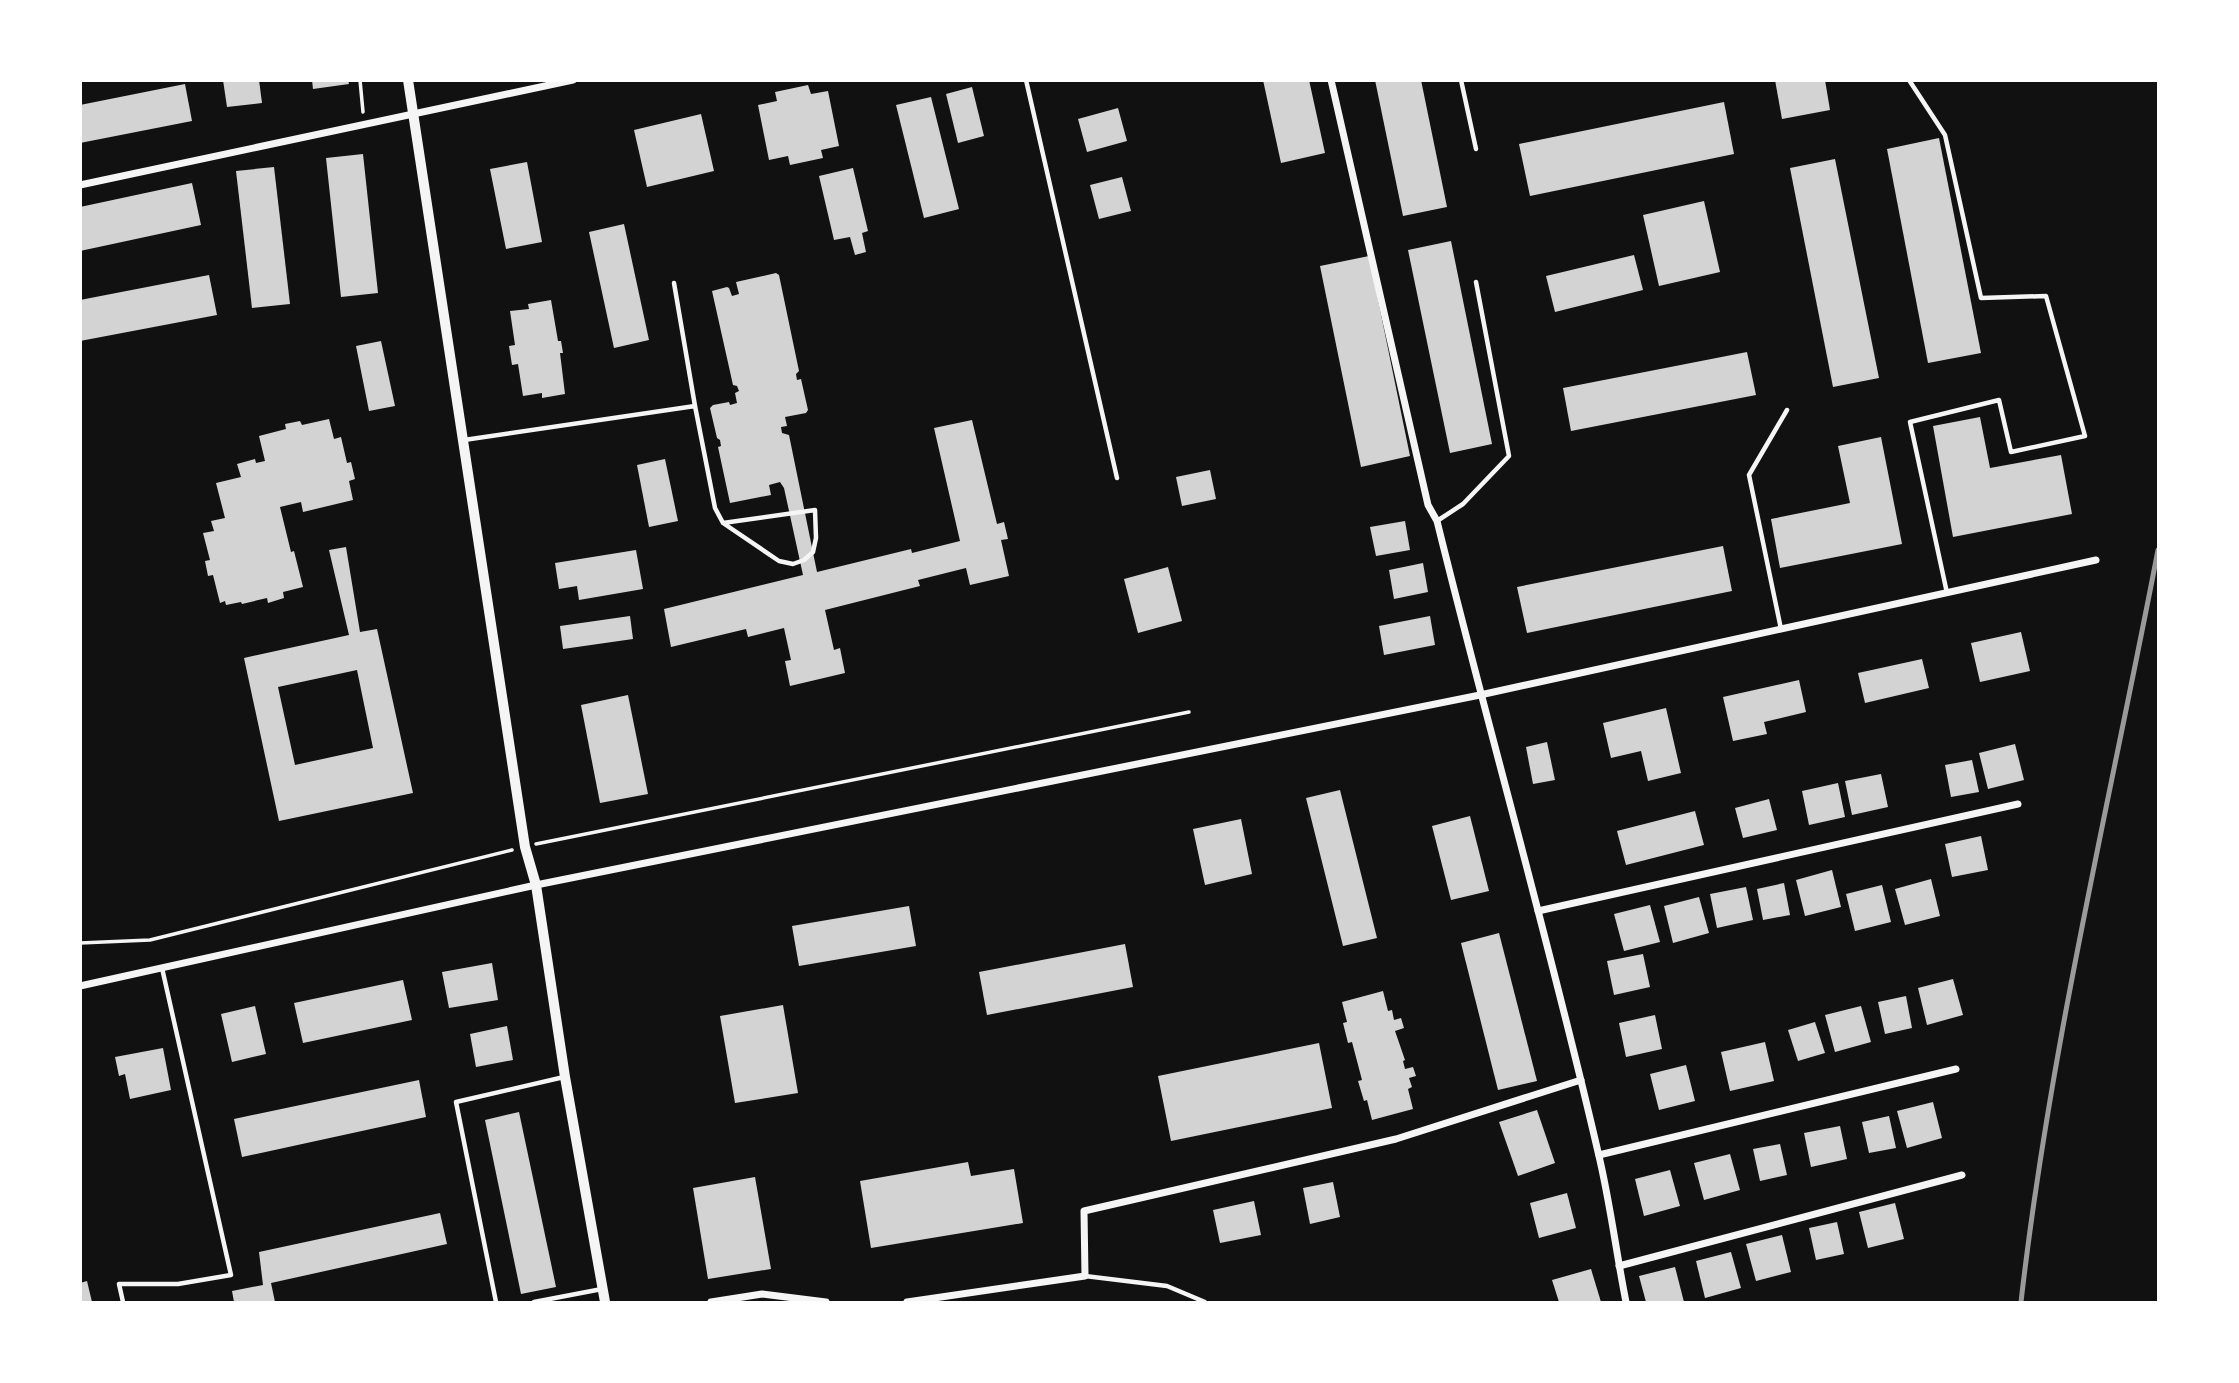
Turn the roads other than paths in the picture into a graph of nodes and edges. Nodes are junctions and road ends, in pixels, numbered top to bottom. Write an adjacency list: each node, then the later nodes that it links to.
1 (408, 80): 7 (street)
2 (573, 80): 7 (street)
3 (1026, 80): 15 (lane)
4 (1331, 80): 16 (street)
5 (1461, 80): 8 (lane)
6 (1909, 80): 19 (lane)
7 (413, 114): 9 (street); 14 (street)
8 (1476, 149)
9 (80, 185)
10 (1476, 282): 16 (lane)
11 (674, 283): 12 (lane)
12 (695, 405): 14 (lane); 17 (lane)
13 (1787, 410): 20 (lane)
14 (463, 440): 23 (street)
15 (1117, 478)
16 (1437, 521): 21 (street)
17 (723, 523): 17 (lane)
18 (2096, 560): 19 (street)
19 (1947, 593): 20 (street)
20 (1781, 629): 21 (street)
21 (1480, 695): 23 (street); 24 (street)
22 (2018, 804): 24 (street)
23 (537, 885): 25 (street); 28 (street)
24 (1538, 911): 29 (street)
25 (162, 967): 26 (street); 35 (lane)
26 (80, 986)
27 (1956, 1069): 30 (street)
28 (565, 1077): 34 (street); 36 (lane)
29 (1581, 1080): 30 (street); 33 (street)
30 (1599, 1155): 32 (street)
31 (1962, 1175): 32 (street)
32 (1619, 1266): 43 (street)
33 (1085, 1276): 41 (street); 42 (lane)
34 (602, 1288): 37 (lane); 38 (street)
35 (123, 1303)
36 (496, 1303)
37 (534, 1303)
38 (605, 1303)
39 (711, 1303): 40 (street)
40 (826, 1303)
41 (907, 1303)
42 (1205, 1303)
43 (1626, 1303)

